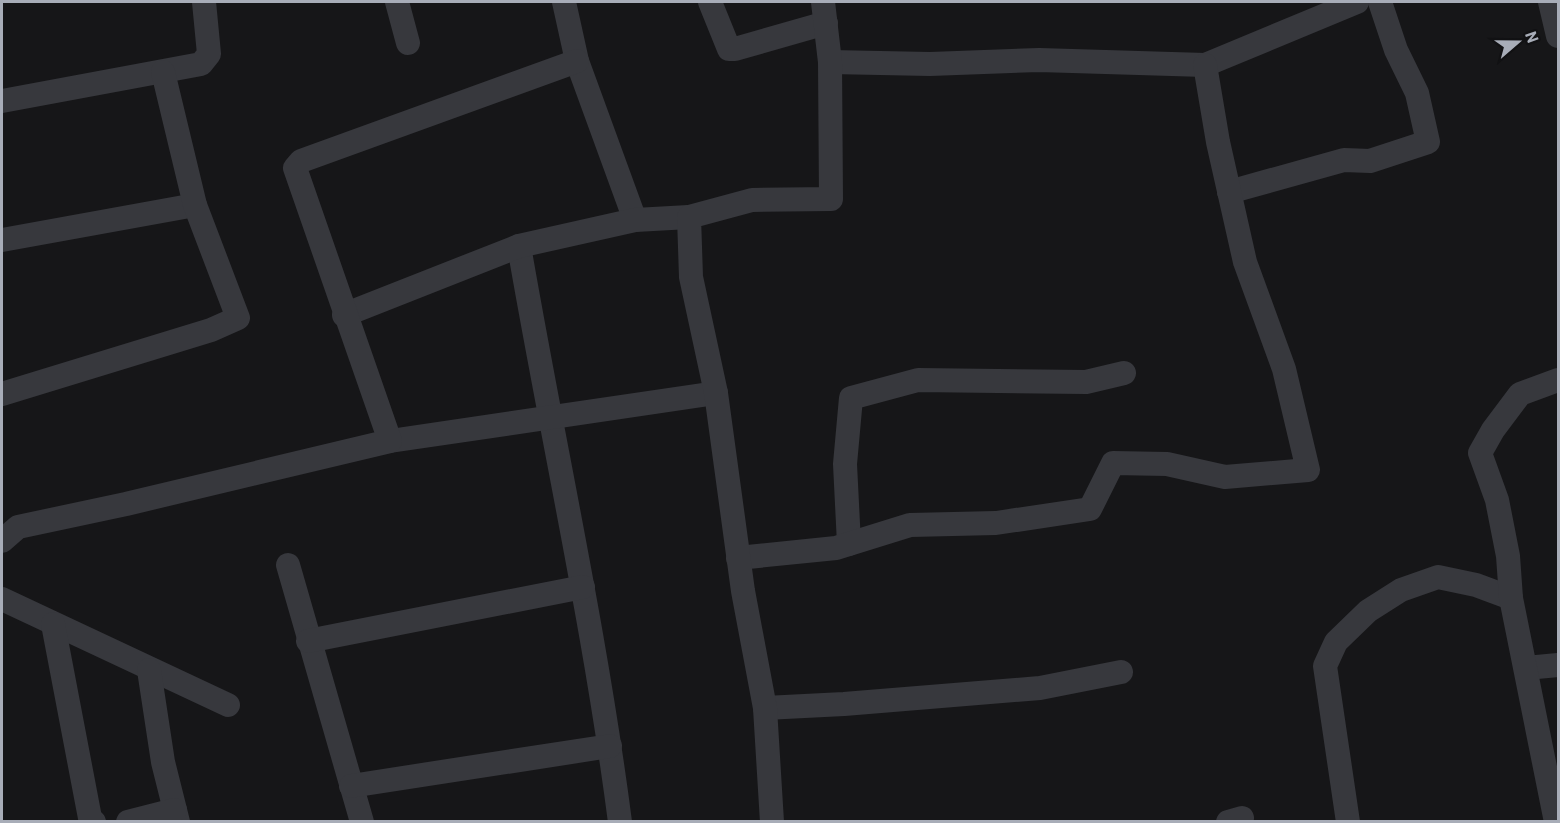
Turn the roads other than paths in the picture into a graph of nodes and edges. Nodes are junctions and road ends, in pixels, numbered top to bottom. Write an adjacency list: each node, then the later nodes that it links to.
1 (204, 2): 14 (street)
2 (397, 2): 10 (street)
3 (564, 2): 11 (street)
4 (710, 2): 8 (street)
5 (1357, 2): 13 (street)
6 (1380, 2): 16 (street)
7 (1550, 2): 9 (street)
8 (825, 13): 12 (street)
9 (1558, 36)
10 (408, 43)
11 (577, 61): 19 (street); 22 (street)
12 (830, 62): 13 (street); 18 (street)
13 (1205, 65): 16 (street)
14 (164, 72): 15 (street); 17 (street)
15 (2, 101)
16 (1229, 192): 30 (street)
17 (195, 206): 20 (street); 26 (street)
18 (689, 217): 19 (street); 25 (street)
19 (635, 220): 21 (street)
20 (2, 240)
21 (519, 246): 22 (street); 27 (street)
22 (344, 315): 28 (street)
23 (1124, 373): 30 (street)
24 (1558, 380): 34 (street)
25 (716, 393): 27 (street); 31 (street)
26 (2, 394)
27 (549, 417): 28 (street); 33 (street)
28 (390, 441): 29 (street)
29 (2, 541)
30 (849, 544): 31 (street)
31 (738, 558): 43 (street)
32 (288, 565): 37 (street)
33 (583, 587): 37 (street); 44 (street)
34 (1511, 598): 39 (street); 52 (street)
35 (2, 599): 36 (street)
36 (53, 624): 40 (street); 47 (street)
37 (308, 640): 45 (street)
38 (1558, 665): 39 (street)
39 (1526, 668): 53 (street)
40 (149, 670): 42 (street); 46 (street)
41 (1121, 672): 43 (street)
42 (228, 705)
43 (765, 708): 51 (street)
44 (610, 746): 45 (street); 50 (street)
45 (351, 786): 49 (street)
46 (176, 816): 48 (street)
47 (94, 822)
48 (128, 822)
49 (362, 822)
50 (620, 822)
51 (772, 822)
52 (1348, 822)
53 (1556, 822)

